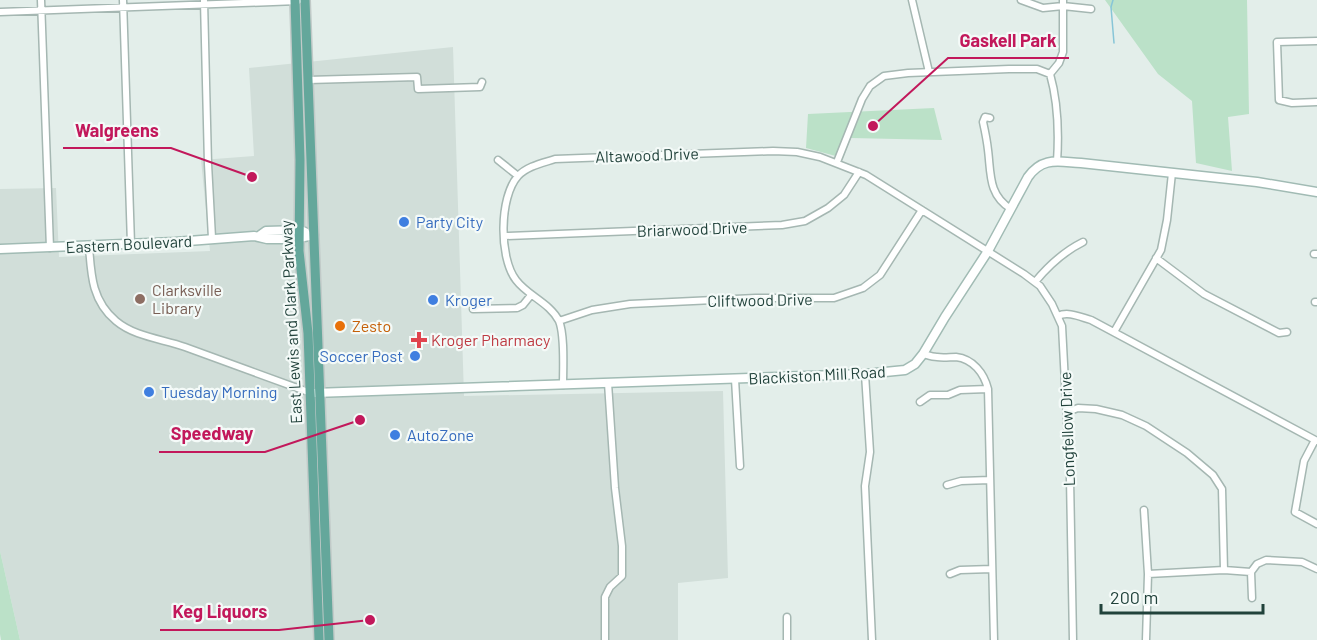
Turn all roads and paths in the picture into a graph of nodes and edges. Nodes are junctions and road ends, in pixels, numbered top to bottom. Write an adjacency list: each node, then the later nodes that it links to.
1 (41, 0): 9 (street)
2 (912, 0): 12 (street)
3 (1021, 0): 6 (street)
4 (300, 1): 5 (street); 14 (main road, East Lewis and Clark Parkway); 27 (main road, East Lewis and Clark Parkway)
5 (204, 2): 7 (street); 30 (street)
6 (1063, 3): 8 (street); 13 (street)
7 (124, 4): 9 (street); 32 (street)
8 (1090, 9)
9 (42, 10): 10 (street); 34 (street)
10 (0, 12)
11 (1317, 40): 16 (street)
12 (929, 72): 13 (street); 19 (street)
13 (1050, 74): 20 (street)
14 (309, 80): 15 (street); 28 (main road, East Lewis and Clark Parkway)
15 (482, 82)
16 (1317, 102)
17 (990, 118): 25 (street)
18 (498, 160): 23 (street)
19 (837, 162): 21 (street, Altawood Drive); 23 (street, Altawood Drive)
20 (1057, 162): 22 (main road, Blackiston Mill Road); 25 (main road, Blackiston Mill Road)
21 (859, 172): 26 (street, Altawood Drive); 29 (street, Briarwood Drive)
22 (1172, 173): 24 (main road, Blackiston Mill Road); 37 (street)
23 (518, 176): 29 (street)
24 (1317, 192)
25 (1011, 209): 36 (main road, Blackiston Mill Road)
26 (922, 210): 36 (street, Altawood Drive); 42 (street, Cliftwood Drive)
27 (300, 234): 28 (main road, Eastern Boulevard); 30 (main road, Eastern Boulevard); 51 (main road, East Lewis and Clark Parkway)
28 (314, 235): 51 (main road, East Lewis and Clark Parkway)
29 (505, 236): 39 (street)
30 (212, 238): 32 (main road, Eastern Boulevard)
31 (1083, 242): 38 (street)
32 (131, 244): 33 (main road, Eastern Boulevard)
33 (89, 246): 34 (main road, Eastern Boulevard); 51 (street)
34 (50, 248): 35 (main road, Eastern Boulevard)
35 (0, 249)
36 (988, 251): 38 (street, Longfellow Drive); 45 (main road, Blackiston Mill Road)
37 (1156, 258): 43 (street); 44 (street)
38 (1035, 282): 41 (street, Longfellow Drive)
39 (531, 295): 40 (street); 42 (street)
40 (473, 309)
41 (1058, 316): 43 (street); 53 (street, Longfellow Drive)
42 (559, 321): 49 (street)
43 (1114, 332): 54 (street)
44 (1287, 332)
45 (923, 354): 46 (main road, Blackiston Mill Road); 50 (street)
46 (865, 374): 47 (main road, Blackiston Mill Road); 72 (street)
47 (735, 379): 48 (main road, Blackiston Mill Road); 55 (street)
48 (608, 383): 49 (main road, Blackiston Mill Road); 70 (street)
49 (563, 385): 51 (main road, Blackiston Mill Road)
50 (988, 389): 52 (street); 56 (street)
51 (315, 393): 68 (main road, East Lewis and Clark Parkway); 69 (main road, East Lewis and Clark Parkway)
52 (920, 402)
53 (1067, 412): 62 (street); 74 (street, Longfellow Drive)
54 (1316, 441): 59 (street)
55 (740, 466)
56 (990, 480): 57 (street); 60 (street)
57 (947, 485)
58 (1144, 510): 65 (street)
59 (1317, 524)
60 (992, 569): 64 (street); 73 (street)
61 (1317, 569): 63 (street)
62 (1224, 570): 63 (street); 65 (street)
63 (1251, 572): 66 (street)
64 (950, 574)
65 (1148, 574): 75 (street)
66 (1252, 598)
67 (787, 617): 71 (street)
68 (319, 640)
69 (330, 640)
70 (605, 640)
71 (787, 640)
72 (872, 640)
73 (994, 640)
74 (1073, 640)
75 (1146, 640)

